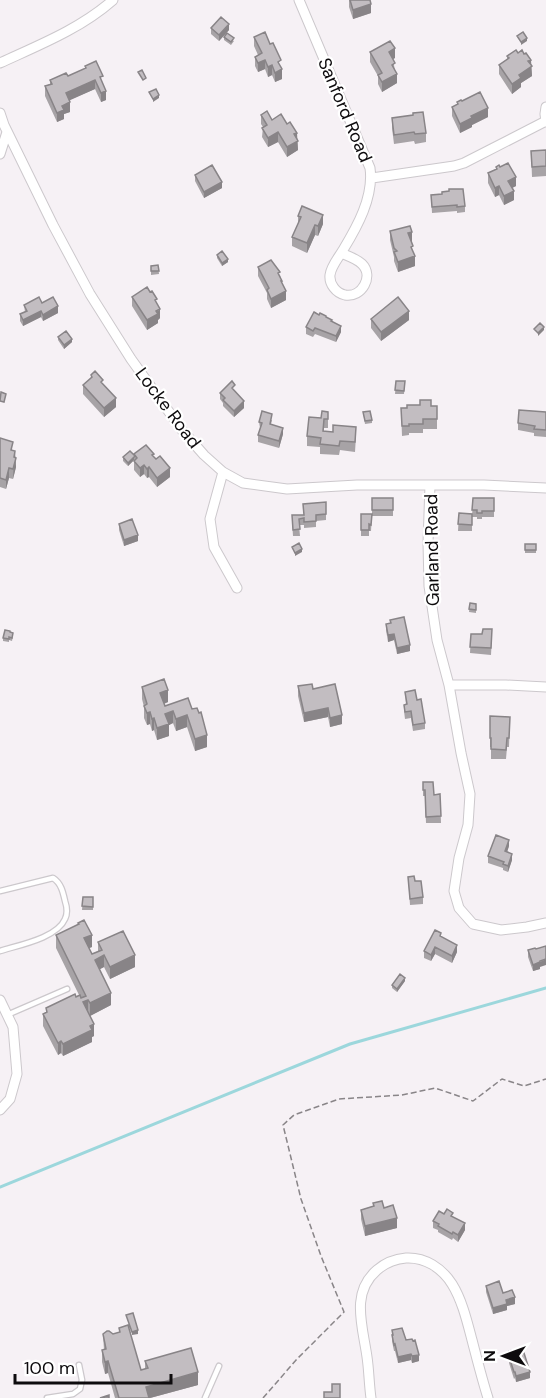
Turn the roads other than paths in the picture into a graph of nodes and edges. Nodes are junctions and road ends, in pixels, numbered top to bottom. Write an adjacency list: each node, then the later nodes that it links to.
1 (113, 0): 3 (street)
2 (299, 0): 9 (street, Sanford Road)
3 (0, 63)
4 (546, 107): 6 (street)
5 (0, 113): 7 (street, Locke Road)
6 (546, 121): 9 (street)
7 (7, 132): 8 (street); 11 (street, Locke Road)
8 (0, 154)
9 (372, 178): 10 (street, Sanford Road)
10 (341, 253): 10 (street, Sanford Road)
11 (223, 472): 12 (street, Locke Road); 14 (street)
12 (430, 485): 13 (street, Locke Road); 15 (street, Garland Road)
13 (546, 488)
14 (237, 588)
15 (449, 685): 16 (street); 18 (street, Garland Road)
16 (546, 687)
17 (0, 891): 19 (lane)
18 (546, 923)
19 (0, 951)
20 (67, 989): 22 (lane)
21 (0, 1000): 22 (street)
22 (7, 1015): 23 (street)
23 (0, 1110)
24 (79, 1365): 26 (lane)
25 (219, 1366): 27 (lane)
26 (47, 1398)
27 (205, 1398)
28 (371, 1398): 29 (street)
29 (488, 1398)

